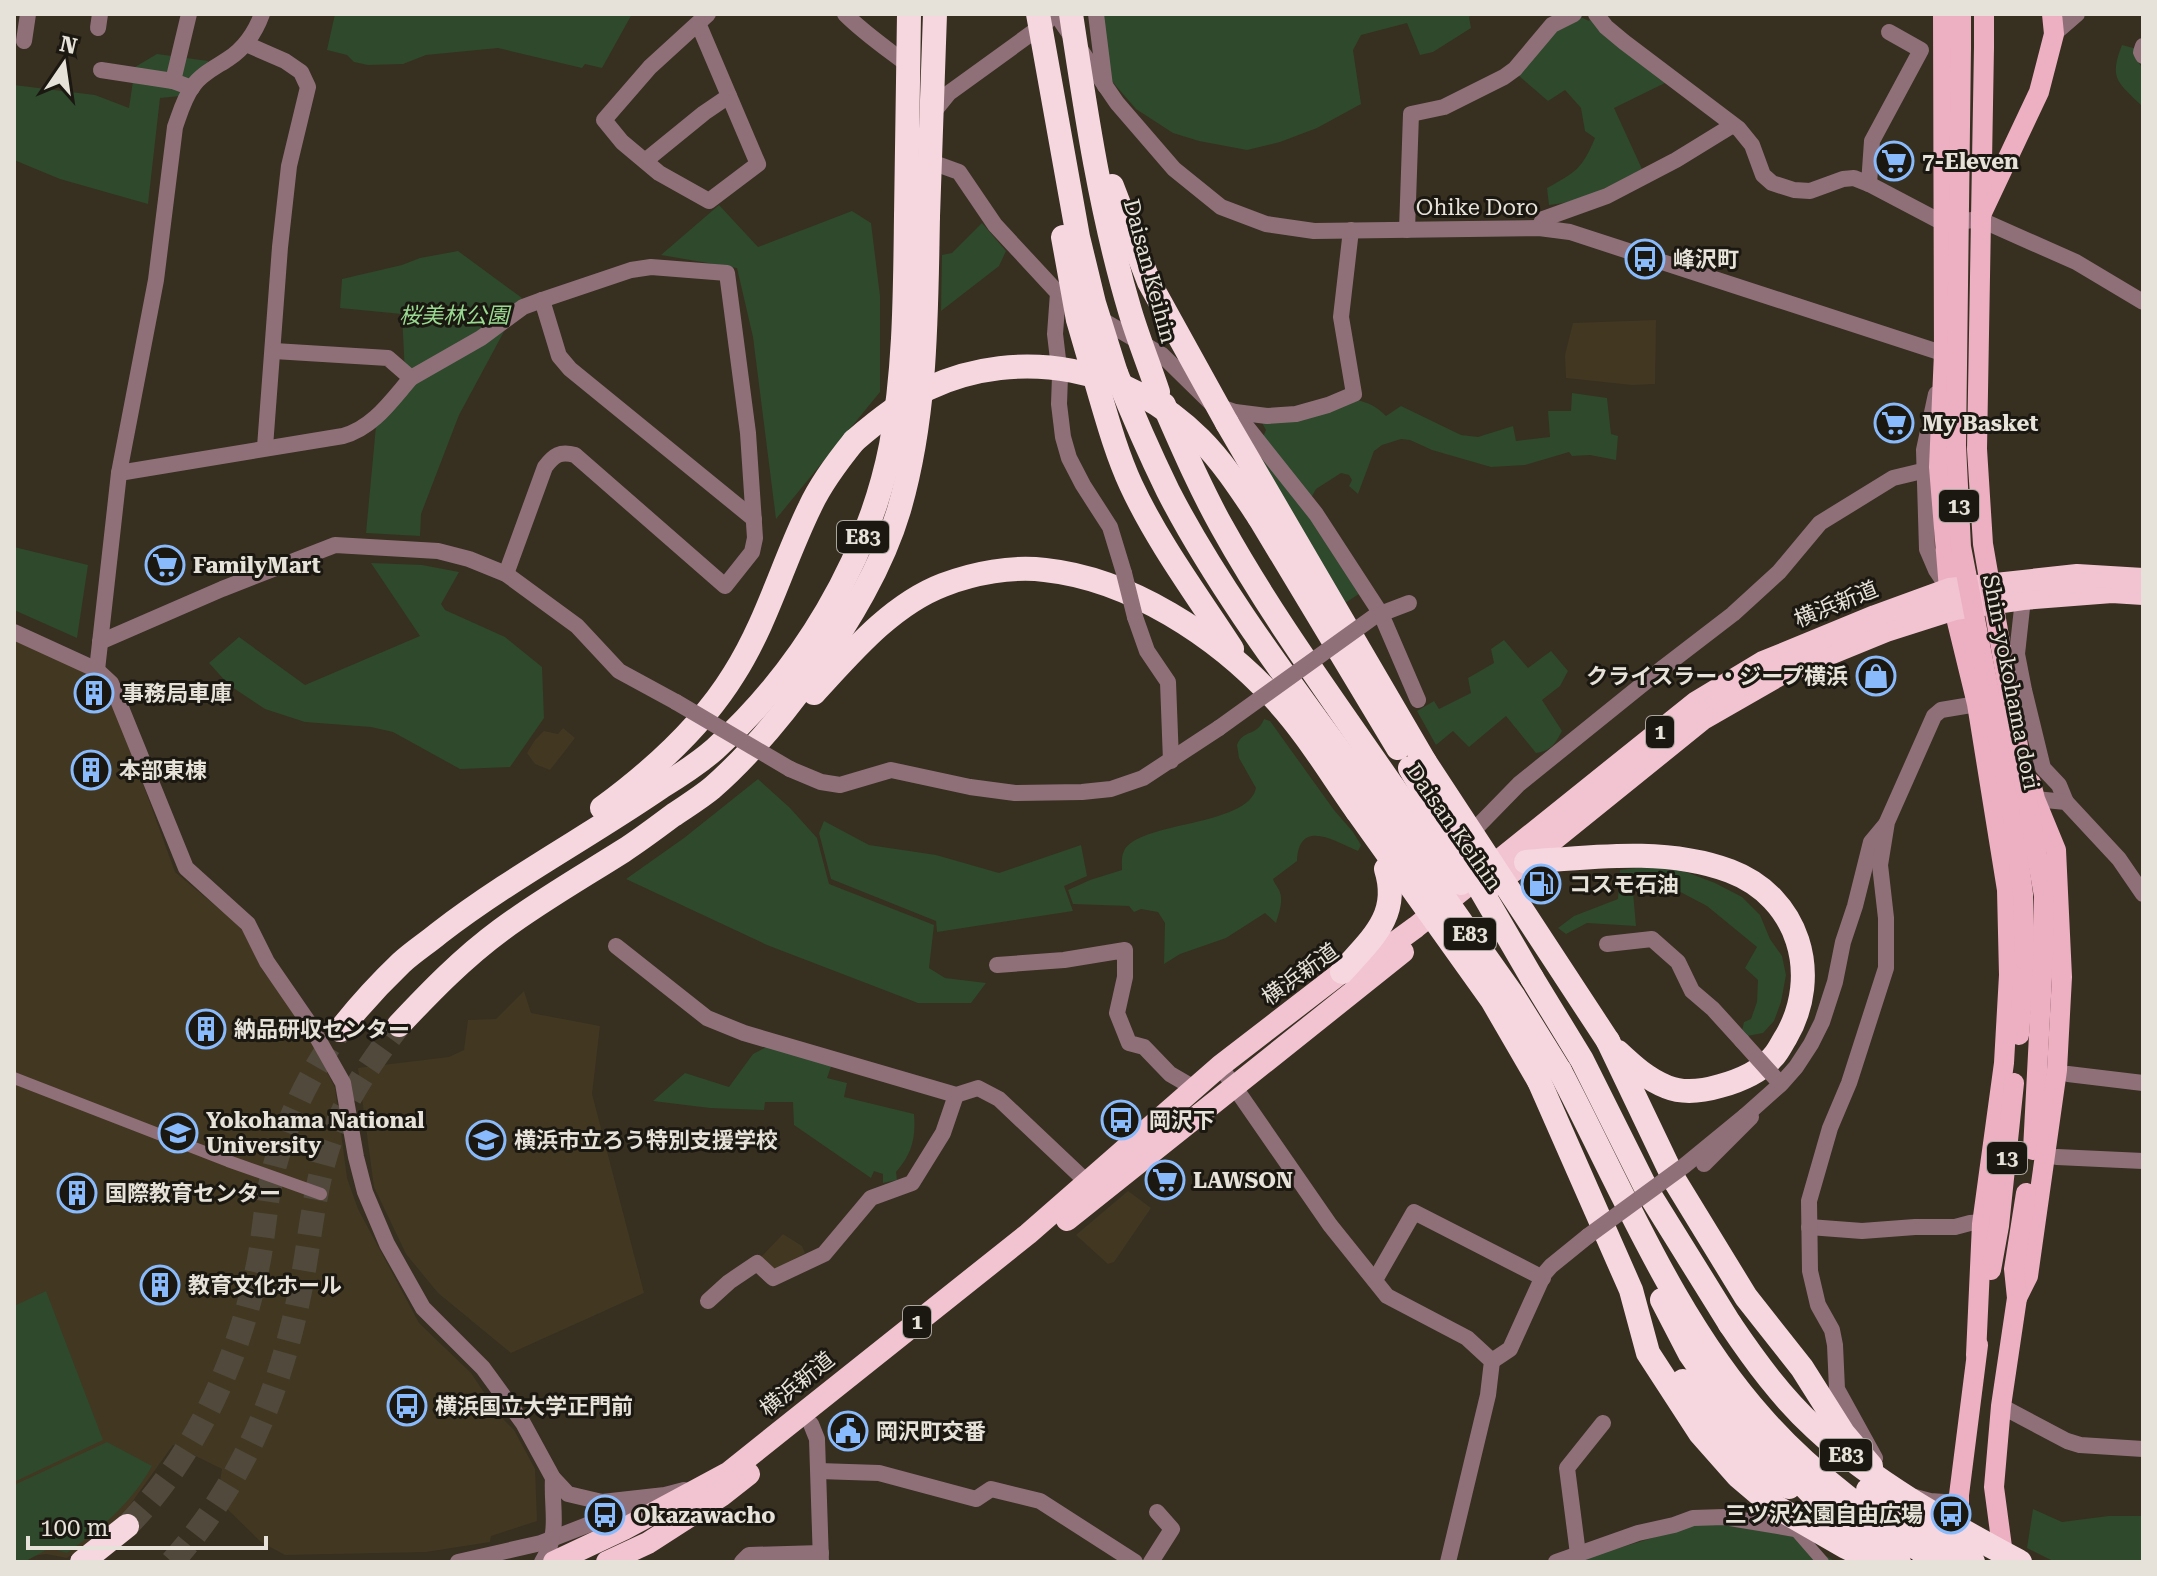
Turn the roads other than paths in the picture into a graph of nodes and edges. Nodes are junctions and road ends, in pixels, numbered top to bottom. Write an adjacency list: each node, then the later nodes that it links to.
1 (28, 14): 21 (street)
2 (189, 14): 27 (street)
3 (262, 14): 22 (street)
4 (845, 14): 30 (street)
5 (909, 14): 36 (highway, E83, bridge)
6 (935, 14): 36 (highway, E83, bridge)
7 (1038, 14): 24 (highway, Daisan Keihin / E83, bridge)
8 (1056, 14): 28 (street, Ohike Doro); 30 (street)
9 (1071, 14): 32 (highway, Daisan Keihin / E83, bridge)
10 (1096, 14): 28 (street)
11 (1574, 14): 18 (street)
12 (1596, 14): 33 (street)
13 (1943, 14): 38 (main road)
14 (1961, 14): 84 (main road, Shin-yokohama dori / 13, bridge)
15 (1984, 14): 84 (main road, Shin-yokohama dori / 13, bridge)
16 (2077, 14): 19 (street)
17 (703, 18): 31 (street); 34 (street)
18 (1548, 20): 41 (street)
19 (2053, 24): 37 (main road)
20 (1889, 32): 35 (street)
21 (24, 41)
22 (246, 44): 29 (street); 45 (street)
23 (2143, 46): 25 (street)
24 (1044, 48): 65 (highway, bridge); 72 (highway, Daisan Keihin / E83, bridge)
25 (2143, 56)
26 (101, 70): 27 (street)
27 (173, 81): 29 (street)
28 (1105, 86): 40 (street, Ohike Doro)
29 (192, 88): 53 (street)
30 (956, 89): 42 (street)
31 (729, 96): 34 (street); 34 (street)
32 (1088, 124): 49 (highway, bridge); 72 (highway, Daisan Keihin / E83, bridge)
33 (1733, 125): 35 (street); 39 (street)
34 (645, 161)
35 (1869, 184): 38 (street)
36 (917, 216): 71 (highway, E83); 79 (highway, E83)
37 (1979, 219): 38 (street); 44 (street); 47 (main road)
38 (1945, 224): 46 (main road)
39 (1539, 228): 41 (street, Ohike Doro); 46 (street, Ohike Doro)
40 (1351, 230): 41 (street, Ohike Doro); 49 (street)
41 (1407, 230)
42 (1058, 293): 49 (street); 69 (street, bridge)
43 (542, 300): 48 (street); 54 (street); 54 (street)
44 (2143, 302)
45 (274, 351): 48 (street); 50 (street)
46 (1944, 353): 47 (street, Ohike Doro); 52 (main road)
47 (1971, 363): 51 (main road)
48 (411, 378): 50 (street)
49 (1231, 417): 62 (street); 70 (highway)
50 (265, 447): 53 (street)
51 (1970, 448): 52 (street); 57 (main road)
52 (1932, 469): 59 (main road); 81 (street)
53 (119, 473): 64 (street)
54 (754, 519): 55 (street)
55 (506, 574): 64 (street); 69 (street, bridge)
56 (2143, 579): 57 (highway, 横浜新道 / 1)
57 (1984, 594): 59 (highway, 横浜新道 / 1); 60 (highway, 横浜新道 / 1); 73 (main road)
58 (2143, 594): 60 (highway, 横浜新道 / 1)
59 (1952, 599): 68 (main road); 77 (highway, 横浜新道 / 1); 81 (highway, 横浜新道 / 1)
60 (2023, 599): 74 (street)
61 (1409, 603): 62 (street)
62 (1378, 615): 67 (street); 69 (street, bridge)
63 (14, 632): 66 (street)
64 (100, 642): 66 (street)
65 (1232, 649)
66 (97, 670): 122 (street)
67 (1418, 700)
68 (1977, 704): 75 (main road); 76 (street)
69 (1171, 761)
70 (1418, 765): 79 (highway, bridge); 87 (highway, bridge); 90 (highway, bridge)
71 (712, 788): 72 (highway); 88 (highway, E83)
72 (1375, 799): 87 (highway, Daisan Keihin / E83, bridge); 93 (highway, Daisan Keihin / E83, bridge)
73 (2035, 799): 74 (street); 75 (street); 112 (main road)
74 (2066, 802): 80 (street)
75 (1994, 806): 107 (main road)
76 (1887, 822): 95 (street); 108 (street)
77 (1526, 862): 90 (highway); 98 (highway, 横浜新道 / 1)
78 (1386, 869): 86 (highway)
79 (503, 887): 89 (highway, E83)
80 (2143, 894)
81 (1416, 927): 86 (highway, 横浜新道 / 1)
82 (1607, 944): 95 (street, bridge)
83 (616, 946): 99 (street)
84 (2034, 959): 112 (main road, Shin-yokohama dori / 13); 115 (main road, Shin-yokohama dori / 13)
85 (997, 965): 97 (street)
86 (1342, 972): 91 (highway, 横浜新道 / 1)
87 (1532, 978): 114 (highway, Daisan Keihin / E83)
88 (399, 1025)
89 (340, 1030)
90 (1608, 1041): 124 (highway)
91 (1220, 1066): 97 (highway, 横浜新道 / 1); 98 (street)
92 (2068, 1074): 96 (street)
93 (1549, 1076): 104 (highway, Daisan Keihin / E83); 111 (highway)
94 (14, 1078): 106 (street)
95 (1778, 1082): 100 (street)
96 (2143, 1083)
97 (1194, 1088): 105 (highway, 横浜新道 / 1)
98 (1234, 1088): 110 (street); 118 (highway, 横浜新道 / 1)
99 (956, 1095): 105 (street); 113 (street)
100 (1751, 1110): 103 (street); 109 (street, bridge)
101 (2057, 1157): 102 (street)
102 (2143, 1161)
103 (1704, 1164)
104 (1616, 1182): 126 (highway); 149 (highway, Daisan Keihin / E83)
105 (1088, 1183): 118 (highway, 横浜新道 / 1)
106 (321, 1194)
107 (1983, 1222): 108 (street); 115 (main road)
108 (1809, 1227): 124 (street)
109 (1543, 1278): 110 (street); 116 (street)
110 (1375, 1280): 116 (street)
111 (1631, 1290): 126 (highway); 146 (highway, bridge)
112 (2017, 1298): 117 (main road, 13)
113 (708, 1301)
114 (1730, 1324): 133 (highway, Daisan Keihin / E83, bridge); 150 (highway, bridge)
115 (1976, 1355): 127 (main road, 13)
116 (1492, 1361): 143 (street)
117 (2001, 1406): 120 (street); 133 (main road, 13)
118 (808, 1417): 121 (street); 123 (highway, 横浜新道 / 1); 139 (highway, 横浜新道 / 1)
119 (1603, 1423): 132 (street)
120 (2143, 1449)
121 (819, 1471): 134 (street); 141 (street)
122 (553, 1478): 125 (street); 131 (street)
123 (709, 1484): 125 (street); 138 (highway, 横浜新道 / 1)
124 (1896, 1492): 127 (street); 150 (highway)
125 (665, 1495): 131 (street)
126 (1817, 1499): 148 (highway)
127 (1958, 1503): 150 (main road, 13)
128 (1157, 1512): 142 (street)
129 (127, 1526): 135 (highway)
130 (1795, 1529): 132 (street); 145 (street); 147 (street)
131 (554, 1538): 136 (street); 137 (street)
132 (1578, 1554): 144 (street)
133 (1999, 1555): 151 (highway, Daisan Keihin, bridge)
134 (821, 1557): 140 (street)
135 (82, 1562)
136 (458, 1562)
137 (542, 1562)
138 (554, 1562)
139 (607, 1562)
140 (742, 1562)
141 (1135, 1562)
142 (1151, 1562)
143 (1448, 1562)
144 (1556, 1562)
145 (1823, 1562)
146 (1876, 1562)
147 (1884, 1562)
148 (1899, 1562)
149 (1937, 1562)
150 (1968, 1562)
151 (2020, 1562)

